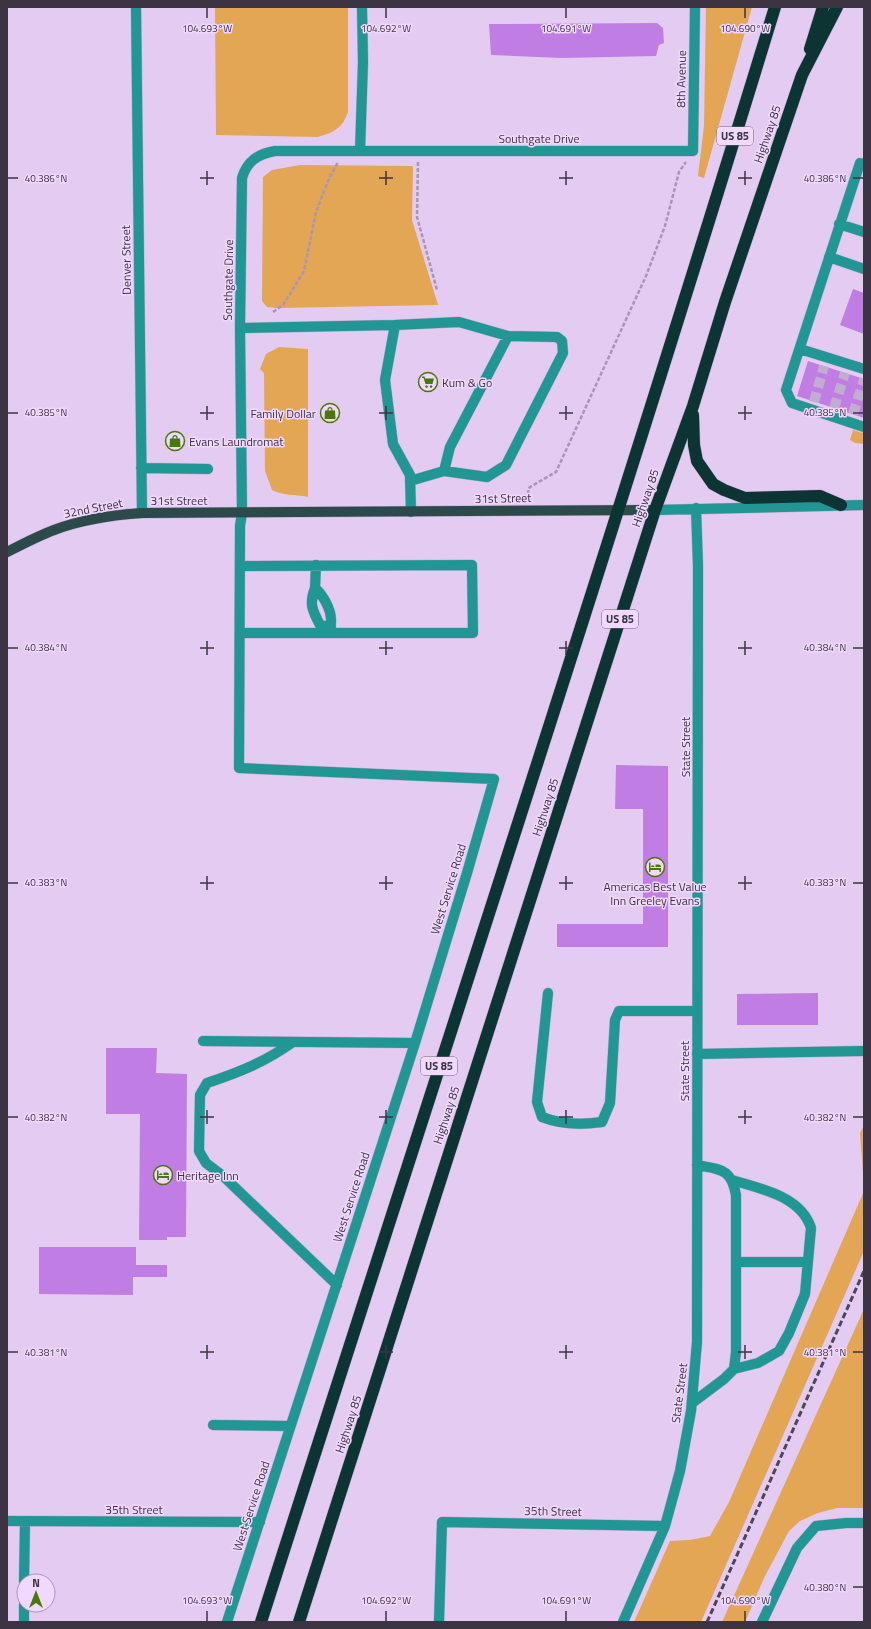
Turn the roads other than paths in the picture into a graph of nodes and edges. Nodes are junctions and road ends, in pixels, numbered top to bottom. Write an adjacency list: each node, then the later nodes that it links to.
1 (136, 7): 22 (street, Denver Street)
2 (362, 7): 8 (street)
3 (695, 7): 9 (street, 8th Avenue)
4 (774, 7): 29 (highway, Highway 85 / US 85)
5 (823, 7): 7 (highway)
6 (837, 7): 7 (highway, Highway 85 / US 85)
7 (802, 75): 20 (highway, Highway 85 / US 85)
8 (360, 151): 9 (street, Southgate Drive); 16 (street, Southgate Drive)
9 (693, 151)
10 (863, 161): 11 (street)
11 (840, 224): 12 (street); 13 (street)
12 (864, 232)
13 (829, 257): 14 (street); 18 (street)
14 (864, 269)
15 (395, 325): 16 (street); 17 (street); 25 (street)
16 (240, 328): 33 (street, Southgate Drive)
17 (508, 336): 24 (street); 24 (street)
18 (800, 349): 19 (street); 21 (street)
19 (864, 369)
20 (693, 406): 26 (highway); 30 (highway, Highway 85 / US 85)
21 (864, 427)
22 (141, 468): 23 (street); 32 (street, Denver Street)
23 (208, 469)
24 (444, 471): 25 (street)
25 (410, 481): 31 (street)
26 (841, 505): 27 (street, 31st Street); 28 (street, 31st Street)
27 (864, 505)
28 (696, 508): 30 (street, 31st Street); 42 (street, State Street)
29 (619, 509): 30 (main road, 31st Street); 31 (main road, 31st Street); 64 (highway, Highway 85 / US 85)
30 (655, 510): 65 (highway, Highway 85 / US 85)
31 (411, 512): 33 (main road, 31st Street)
32 (142, 513): 33 (main road, 31st Street); 34 (main road, 32nd Street)
33 (242, 513): 36 (street, Southgate Drive)
34 (7, 552)
35 (316, 565): 36 (street); 37 (street); 38 (street)
36 (240, 566): 39 (street, Southgate Drive)
37 (315, 588): 38 (street); 38 (street)
38 (331, 630): 39 (street)
39 (240, 633): 40 (street, Southgate Drive)
40 (494, 779): 45 (street, West Service Road)
41 (548, 993): 42 (street)
42 (697, 1011): 47 (street, State Street)
43 (203, 1041): 44 (street)
44 (293, 1042): 45 (street); 52 (street)
45 (415, 1043): 52 (street, West Service Road)
46 (862, 1051): 47 (street)
47 (697, 1054): 48 (street, State Street)
48 (697, 1165): 49 (street); 54 (street, State Street)
49 (732, 1180): 50 (street); 51 (street)
50 (736, 1262): 51 (street); 53 (street)
51 (808, 1262): 53 (street)
52 (337, 1285): 56 (street, West Service Road)
53 (734, 1369): 54 (street)
54 (692, 1403): 61 (street, State Street)
55 (214, 1424): 56 (street)
56 (290, 1426): 59 (street, West Service Road)
57 (7, 1521): 58 (street, 35th Street)
58 (25, 1522): 59 (street, 35th Street); 62 (street)
59 (260, 1522): 63 (street, West Service Road)
60 (864, 1523): 68 (street)
61 (665, 1526): 66 (street, 35th Street); 67 (street, State Street)
62 (24, 1573)
63 (226, 1622)
64 (261, 1622)
65 (299, 1622)
66 (439, 1622)
67 (623, 1622)
68 (762, 1622)

